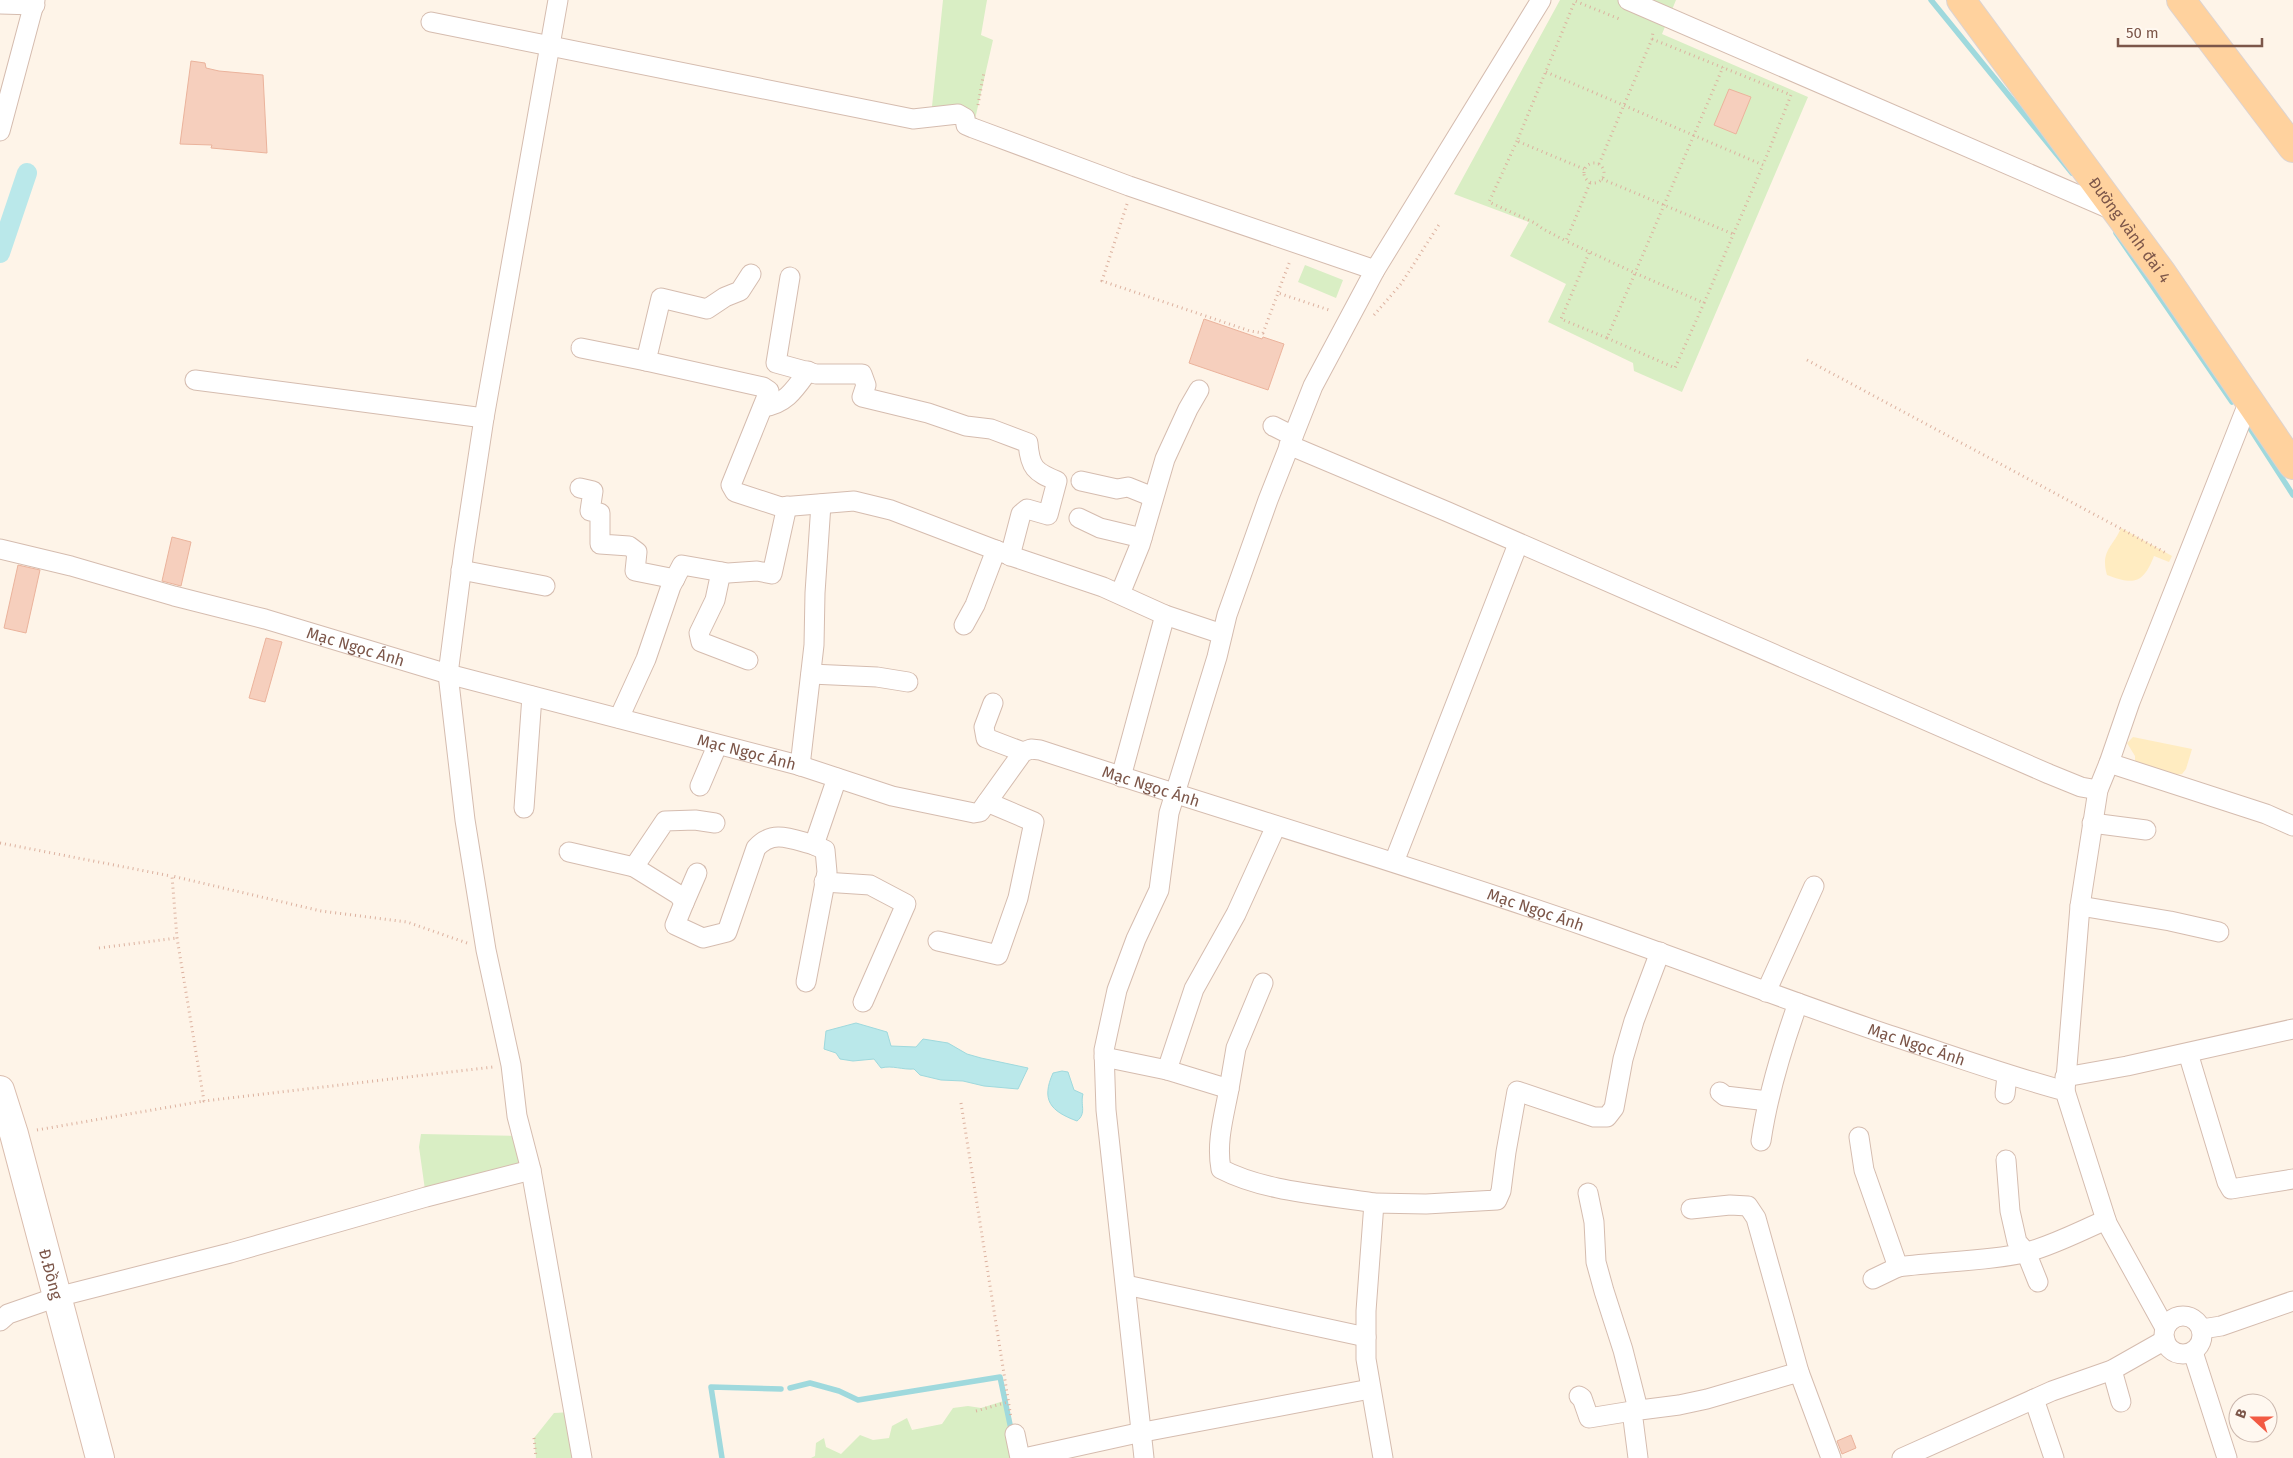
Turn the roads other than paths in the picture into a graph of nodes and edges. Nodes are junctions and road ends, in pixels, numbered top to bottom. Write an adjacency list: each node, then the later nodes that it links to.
1 (558, 0): 9 (street)
2 (1541, 0): 13 (street)
3 (1628, 0): 12 (street)
4 (1961, 0): 12 (main road, Đường vành đai 4)
5 (2181, 0): 11 (main road)
6 (35, 3): 7 (street); 10 (street)
7 (0, 4)
8 (430, 22): 9 (street)
9 (551, 46): 13 (street); 23 (street)
10 (0, 132)
11 (2293, 148)
12 (2117, 212): 21 (main road, Đường vành đai 4)
13 (1375, 270): 25 (street)
14 (751, 274): 17 (street)
15 (790, 277): 18 (street)
16 (581, 348): 17 (street)
17 (646, 361): 22 (street)
18 (808, 371): 22 (street); 36 (street)
19 (195, 380): 23 (street)
20 (1199, 390): 29 (street)
21 (2249, 400): 26 (main road, Đường vành đai 4); 54 (street)
22 (763, 407): 31 (street)
23 (484, 418): 37 (street)
24 (1273, 426): 25 (street)
25 (1291, 441): 34 (street); 44 (street)
26 (2293, 465)
27 (1080, 481): 29 (street)
28 (580, 488): 39 (street)
29 (1153, 497): 33 (street)
30 (821, 504): 31 (street); 36 (street); 47 (street)
31 (788, 506): 38 (street)
32 (1079, 518): 33 (street)
33 (1142, 538): 41 (street)
34 (1518, 544): 59 (street); 70 (street)
35 (0, 549): 46 (street, Mạc Ngọc Ánh)
36 (1003, 553): 41 (street); 43 (street)
37 (461, 570): 40 (street); 46 (street)
38 (721, 572): 39 (street); 45 (street)
39 (675, 579): 51 (street)
40 (545, 586)
41 (1120, 594): 42 (street)
42 (1165, 615): 44 (street); 56 (street)
43 (964, 625)
44 (1222, 634): 60 (street)
45 (748, 660)
46 (448, 674): 49 (street, Mạc Ngọc Ánh); 97 (street)
47 (811, 674): 48 (street); 55 (street)
48 (908, 682)
49 (532, 696): 51 (street, Mạc Ngọc Ánh); 62 (street)
50 (993, 703): 53 (street)
51 (619, 718): 52 (street, Mạc Ngọc Ánh)
52 (717, 746): 55 (street, Mạc Ngọc Ánh); 58 (street)
53 (1023, 752): 56 (street, Mạc Ngọc Ánh); 61 (street, Mạc Ngọc Ánh)
54 (2108, 763): 59 (street); 66 (street)
55 (800, 766): 57 (street, Mạc Ngọc Ánh)
56 (1121, 777): 60 (street, Mạc Ngọc Ánh)
57 (837, 778): 61 (street, Mạc Ngọc Ánh); 68 (street)
58 (700, 786)
59 (2098, 790): 64 (street)
60 (1175, 794): 65 (street, Mạc Ngọc Ánh); 87 (street)
61 (987, 802): 78 (street)
62 (524, 808)
63 (714, 823): 71 (street)
64 (2092, 823): 67 (street); 76 (street)
65 (1276, 826): 70 (street, Mạc Ngọc Ánh); 88 (street)
66 (2293, 826)
67 (2146, 830)
68 (814, 845): 73 (street); 75 (street)
69 (569, 852): 71 (street)
70 (1394, 862): 79 (street, Mạc Ngọc Ánh)
71 (634, 867): 75 (street)
72 (697, 874): 75 (street)
73 (824, 882): 80 (street); 83 (street)
74 (1814, 886): 82 (street)
75 (684, 903)
76 (2080, 906): 77 (street); 89 (street)
77 (2219, 932)
78 (938, 941)
79 (1660, 952): 82 (street, Mạc Ngọc Ánh); 100 (street)
80 (806, 982)
81 (1263, 983): 90 (street)
82 (1766, 992): 84 (street, Mạc Ngọc Ánh)
83 (863, 1002)
84 (1798, 1003): 89 (street, Mạc Ngọc Ánh); 93 (street)
85 (2293, 1029): 86 (street)
86 (2188, 1053): 89 (street); 98 (street)
87 (1104, 1057): 88 (street); 107 (street)
88 (1167, 1070): 90 (street)
89 (2065, 1084): 102 (street)
90 (1229, 1089): 100 (street)
91 (0, 1090): 108 (street, Đ.Đồng)
92 (1720, 1092): 93 (street)
93 (1768, 1101): 95 (street)
94 (1859, 1138): 104 (street)
95 (1761, 1141)
96 (2006, 1160): 103 (street)
97 (531, 1170): 108 (street); 125 (street)
98 (2293, 1178)
99 (1588, 1193): 121 (street)
100 (1374, 1203): 113 (street)
101 (1691, 1208): 116 (street)
102 (2106, 1220): 103 (street); 112 (street)
103 (2026, 1252): 104 (street); 106 (street)
104 (1898, 1267): 105 (street)
105 (1873, 1279)
106 (2038, 1282)
107 (1126, 1285): 113 (street); 122 (street)
108 (57, 1297): 110 (street); 124 (street, Đ.Đồng)
109 (2293, 1301): 111 (street)
110 (0, 1321)
111 (2202, 1329): 112 (street); 114 (street)
112 (2165, 1334): 114 (street); 115 (street)
113 (1366, 1337): 117 (street)
114 (2193, 1352): 134 (street)
115 (2112, 1370): 119 (street); 120 (street)
116 (1799, 1372): 121 (street); 131 (street)
117 (1370, 1389): 122 (street); 129 (street)
118 (1579, 1396): 121 (street)
119 (2034, 1399): 132 (street); 133 (street)
120 (2120, 1402)
121 (1635, 1410): 130 (street)
122 (1141, 1433): 127 (street); 128 (street)
123 (1015, 1434): 126 (street)
124 (100, 1458)
125 (582, 1458)
126 (1020, 1458)
127 (1024, 1458)
128 (1144, 1458)
129 (1383, 1458)
130 (1638, 1458)
131 (1830, 1458)
132 (1902, 1458)
133 (2054, 1458)
134 (2227, 1458)

